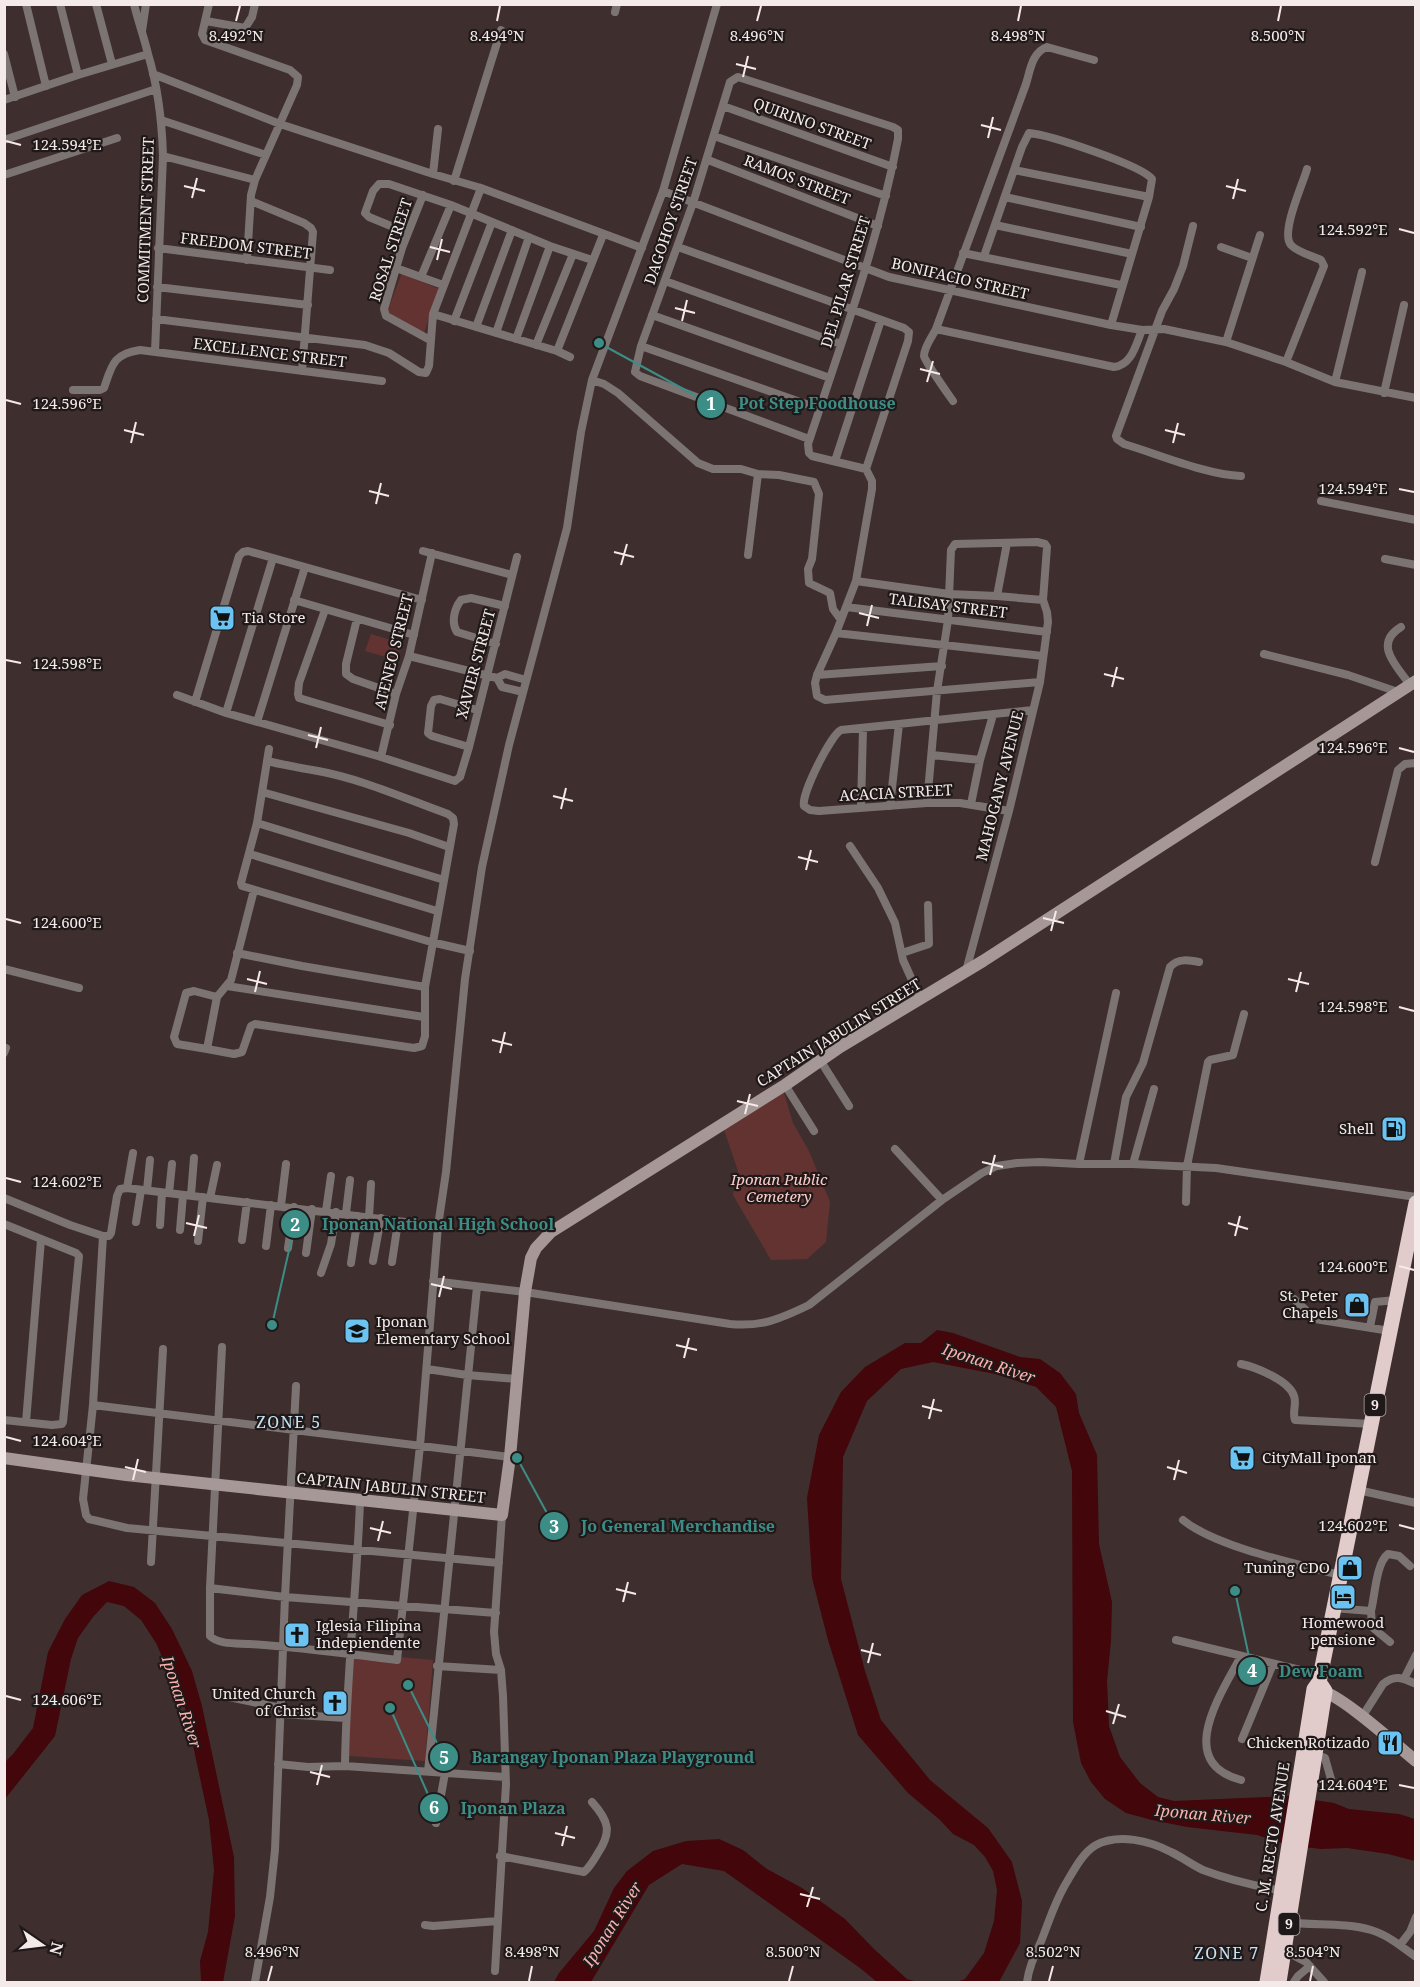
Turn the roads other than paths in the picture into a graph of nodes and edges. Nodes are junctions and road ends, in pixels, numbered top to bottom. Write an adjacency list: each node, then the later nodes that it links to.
1 (26, 4): 18 (street)
2 (60, 4): 17 (street)
3 (96, 4): 15 (street)
4 (134, 4): 11 (street, COMMITMENT STREET)
5 (146, 4): 11 (street)
6 (209, 4): 9 (street)
7 (255, 4): 9 (street)
8 (717, 4): 41 (street)
9 (206, 21): 24 (street)
10 (501, 30): 39 (street)
11 (141, 34): 13 (street, COMMITMENT STREET)
12 (4, 54): 20 (street)
13 (148, 54): 15 (street); 16 (street, COMMITMENT STREET)
14 (1094, 60): 65 (street)
15 (112, 64): 17 (street)
16 (153, 74): 19 (street, COMMITMENT STREET); 24 (street)
17 (78, 75): 18 (street)
18 (46, 86): 20 (street)
19 (156, 89): 23 (street, COMMITMENT STREET); 29 (street)
20 (15, 97): 21 (street)
21 (4, 100)
22 (723, 106): 26 (street, DAGOHOY STREET); 27 (street, DAGOHOY STREET); 33 (street, QUIRINO STREET)
23 (161, 120): 30 (street); 31 (street, COMMITMENT STREET)
24 (280, 124): 30 (street); 36 (street)
25 (438, 129): 36 (street)
26 (898, 130): 33 (street, DEL PILAR STREET)
27 (714, 136): 32 (street, DAGOHOY STREET); 43 (street)
28 (117, 138): 37 (street)
29 (4, 140)
30 (266, 155): 38 (street)
31 (163, 156): 38 (street); 63 (street, COMMITMENT STREET)
32 (708, 160): 47 (street, DAGOHOY STREET); 52 (street, RAMOS STREET)
33 (893, 167): 43 (street, DEL PILAR STREET)
34 (1307, 169): 107 (street)
35 (1014, 170): 44 (street); 45 (street); 45 (street)
36 (433, 174): 39 (street)
37 (4, 175)
38 (255, 180): 46 (street)
39 (454, 181): 40 (street)
40 (481, 188): 49 (street); 57 (street)
41 (663, 191): 47 (street, BONIFACIO STREET); 64 (street)
42 (423, 195): 48 (street); 56 (street, ROSAL STREET); 56 (street)
43 (886, 196): 52 (street, DEL PILAR STREET)
44 (1005, 197): 51 (street); 53 (street)
45 (1149, 197): 53 (street)
46 (251, 201): 70 (street); 72 (street)
47 (693, 203): 61 (street, DAGOHOY STREET); 74 (street, BONIFACIO STREET)
48 (451, 205): 49 (street); 77 (street)
49 (471, 215): 50 (street); 79 (street)
50 (492, 222): 55 (street); 90 (street)
51 (995, 225): 67 (street); 68 (street)
52 (878, 226): 74 (street, DEL PILAR STREET)
53 (1141, 226): 67 (street)
54 (1193, 226): 93 (street)
55 (512, 230): 59 (street); 92 (street)
56 (408, 233): 73 (street, ROSAL STREET)
57 (603, 235): 64 (street); 71 (street)
58 (1260, 235): 69 (street)
59 (529, 237): 60 (street); 96 (street)
60 (550, 246): 66 (street); 98 (street)
61 (678, 247): 78 (street, DAGOHOY STREET); 85 (street)
62 (1221, 247): 69 (street)
63 (158, 248): 70 (street, FREEDOM STREET); 81 (street, COMMITMENT STREET)
64 (642, 248): 110 (street)
65 (963, 253): 68 (street); 82 (street)
66 (573, 254): 71 (street); 102 (street)
67 (1132, 254): 80 (street)
68 (984, 256): 80 (street)
69 (1252, 258): 100 (street)
70 (247, 260): 72 (street, FREEDOM STREET)
71 (592, 260): 104 (street)
72 (311, 268): 75 (street, FREEDOM STREET); 83 (street)
73 (396, 268): 77 (street); 99 (street, ROSAL STREET)
74 (864, 268): 82 (street, BONIFACIO STREET); 85 (street, DEL PILAR STREET)
75 (330, 270)
76 (1362, 272): 112 (street)
77 (421, 277): 79 (street)
78 (665, 281): 87 (street, DAGOHOY STREET); 101 (street)
79 (443, 285): 86 (street)
80 (1121, 285): 91 (street)
81 (158, 287): 83 (street); 88 (street, COMMITMENT STREET)
82 (950, 292): 91 (street, BONIFACIO STREET); 94 (street)
83 (308, 305): 97 (street)
84 (1404, 305): 114 (street)
85 (851, 310): 89 (street); 101 (street, DEL PILAR STREET)
86 (433, 314): 90 (street); 99 (street)
87 (652, 315): 103 (street, DAGOHOY STREET); 109 (street)
88 (156, 319): 97 (street); 105 (street, COMMITMENT STREET)
89 (881, 320): 119 (street); 120 (street)
90 (454, 321): 92 (street)
91 (1111, 325): 95 (street, BONIFACIO STREET)
92 (476, 327): 96 (street)
93 (1157, 328): 95 (street, BONIFACIO STREET); 100 (street, BONIFACIO STREET); 122 (street)
94 (936, 330): 95 (street); 116 (street)
95 (1142, 330)
96 (496, 333): 98 (street)
97 (306, 337): 99 (street); 108 (street)
98 (516, 339): 102 (street)
99 (430, 340)
100 (1226, 342): 107 (street, BONIFACIO STREET)
101 (841, 344): 109 (street, DEL PILAR STREET)
102 (536, 345): 104 (street)
103 (641, 346): 117 (street); 118 (street, DAGOHOY STREET)
104 (557, 351): 106 (street)
105 (155, 352): 108 (street, EXCELLENCE STREET); 113 (street, EXCELLENCE STREET)
106 (570, 357)
107 (1286, 362): 112 (street, BONIFACIO STREET)
108 (302, 371): 111 (street, EXCELLENCE STREET)
109 (830, 378): 117 (street, DEL PILAR STREET)
110 (592, 380): 121 (street); 157 (street)
111 (382, 381)
112 (1335, 382): 114 (street, BONIFACIO STREET)
113 (73, 390)
114 (1384, 393): 115 (street, BONIFACIO STREET)
115 (1416, 398)
116 (952, 401)
117 (820, 409): 118 (street, DEL PILAR STREET)
118 (809, 440): 119 (street)
119 (836, 461): 120 (street)
120 (866, 470): 133 (street)
121 (758, 474): 126 (street); 143 (street)
122 (1241, 476)
123 (1321, 501): 124 (street)
124 (1416, 520)
125 (1007, 543): 134 (street); 135 (street); 138 (street, MAHOGANY AVENUE)
126 (748, 555)
127 (516, 557): 132 (street, XAVIER STREET)
128 (273, 558): 131 (street); 165 (street); 168 (street)
129 (1385, 559): 130 (street)
130 (1416, 565)
131 (305, 567): 136 (street); 137 (street)
132 (512, 575): 137 (street, ATENEO STREET); 139 (street, XAVIER STREET)
133 (856, 581): 134 (street); 140 (street)
134 (950, 594): 135 (street); 144 (street)
135 (997, 596): 138 (street)
136 (294, 600): 141 (street); 170 (street)
137 (422, 600): 148 (street, ATENEO STREET)
138 (1044, 603): 146 (street, MAHOGANY AVENUE)
139 (505, 606): 149 (street, XAVIER STREET); 149 (street)
140 (846, 607): 143 (street); 144 (street, TALISAY STREET)
141 (325, 610): 142 (street); 173 (street)
142 (357, 619): 148 (street); 163 (street)
143 (841, 620): 147 (street)
144 (948, 620): 146 (street, TALISAY STREET); 150 (street)
145 (1401, 627): 159 (street)
146 (1047, 632): 153 (street, MAHOGANY AVENUE)
147 (836, 633): 150 (street); 155 (street)
148 (414, 635): 152 (street, ATENEO STREET)
149 (496, 644): 156 (street, XAVIER STREET)
150 (945, 645): 153 (street); 154 (street)
151 (1264, 654): 162 (street)
152 (410, 656): 156 (street); 163 (street, ATENEO STREET)
153 (1043, 656): 158 (street, MAHOGANY AVENUE)
154 (942, 666): 155 (street); 160 (street)
155 (817, 675): 160 (street)
156 (492, 677): 157 (street); 161 (street); 166 (street, XAVIER STREET)
157 (526, 680): 161 (street)
158 (1040, 682): 160 (street); 167 (street, MAHOGANY AVENUE)
159 (1413, 683): 162 (street, CAPTAIN JABULIN STREET)
160 (937, 691): 171 (street)
161 (523, 692): 198 (street)
162 (1398, 692): 203 (street, CAPTAIN JABULIN STREET)
163 (396, 693): 173 (street, ATENEO STREET)
164 (177, 695): 165 (street)
165 (195, 702): 168 (street)
166 (477, 710): 175 (street, XAVIER STREET); 175 (street)
167 (1033, 711): 169 (street); 187 (street, MAHOGANY AVENUE)
168 (226, 713): 170 (street)
169 (993, 715): 171 (street); 179 (street)
170 (257, 722): 178 (street)
171 (935, 722): 172 (street); 177 (street)
172 (899, 724): 174 (street); 185 (street)
173 (390, 725): 178 (street, ATENEO STREET)
174 (863, 729): 186 (street); 186 (street, ACACIA STREET)
175 (469, 747): 178 (street, XAVIER STREET)
176 (269, 749): 180 (street)
177 (932, 755): 179 (street); 183 (street)
178 (381, 758)
179 (980, 760): 184 (street)
180 (267, 761): 182 (street); 190 (street)
181 (1416, 763): 192 (street)
182 (262, 792): 188 (street); 190 (street)
183 (927, 803): 184 (street, ACACIA STREET); 185 (street, ACACIA STREET)
184 (970, 804): 187 (street, ACACIA STREET)
185 (890, 806): 186 (street, ACACIA STREET)
186 (861, 807)
187 (1009, 811): 203 (street, MAHOGANY AVENUE)
188 (257, 823): 191 (street); 193 (street)
189 (850, 846): 200 (street)
190 (449, 847): 193 (street)
191 (249, 854): 194 (street); 196 (street)
192 (1375, 862)
193 (444, 880): 196 (street)
194 (254, 890): 197 (street); 199 (street)
195 (928, 905): 200 (street)
196 (437, 911): 197 (street)
197 (432, 942): 198 (street); 205 (street)
198 (470, 951): 257 (street)
199 (237, 953): 204 (street); 205 (street)
200 (902, 953): 209 (street)
201 (1199, 962): 225 (street)
202 (4, 969): 206 (street)
203 (966, 971): 209 (street, CAPTAIN JABULIN STREET)
204 (227, 986): 208 (street); 211 (street)
205 (425, 987): 211 (street)
206 (79, 988)
207 (1116, 993): 224 (street)
208 (217, 997): 212 (street); 212 (street)
209 (920, 999): 213 (street, CAPTAIN JABULIN STREET)
210 (1244, 1014): 228 (street)
211 (424, 1017): 212 (street)
212 (207, 1049)
213 (820, 1060): 214 (street, CAPTAIN JABULIN STREET); 216 (street)
214 (785, 1085): 217 (street); 272 (street, CAPTAIN JABULIN STREET)
215 (1154, 1089): 226 (street)
216 (849, 1106)
217 (814, 1131)
218 (895, 1149): 239 (street)
219 (133, 1153): 232 (street)
220 (194, 1158): 235 (street)
221 (150, 1160): 233 (street)
222 (172, 1164): 234 (street)
223 (286, 1164): 244 (street)
224 (1079, 1164): 225 (street); 239 (street)
225 (1114, 1164): 226 (street)
226 (1134, 1164): 228 (street)
227 (217, 1165): 236 (street)
228 (1187, 1166): 237 (street); 241 (street)
229 (331, 1176): 247 (street)
230 (350, 1180): 249 (street)
231 (371, 1184): 251 (street)
232 (127, 1188): 233 (street); 259 (street)
233 (144, 1190): 234 (street); 253 (street)
234 (165, 1193): 235 (street); 256 (street)
235 (187, 1195): 236 (street); 258 (street)
236 (207, 1197): 240 (street); 261 (street)
237 (1416, 1197)
238 (4, 1198): 259 (street)
239 (942, 1200): 272 (street)
240 (247, 1202): 243 (street); 262 (street)
241 (1186, 1202)
242 (1416, 1203): 274 (highway, 9)
243 (271, 1205): 244 (street); 263 (street)
244 (281, 1205): 245 (street)
245 (294, 1207): 246 (street); 264 (street)
246 (312, 1209): 247 (street); 265 (street)
247 (326, 1211): 248 (street)
248 (336, 1212): 249 (street); 269 (street)
249 (346, 1213): 250 (street)
250 (358, 1216): 251 (street); 268 (street)
251 (369, 1217): 252 (street)
252 (381, 1218): 254 (street); 266 (street)
253 (136, 1222)
254 (398, 1222): 257 (street); 267 (street)
255 (4, 1224): 260 (street)
256 (160, 1225)
257 (438, 1226): 270 (street)
258 (180, 1230)
259 (103, 1236): 284 (street)
260 (41, 1240): 288 (street); 288 (street)
261 (198, 1240)
262 (242, 1240)
263 (266, 1246)
264 (288, 1248)
265 (306, 1253)
266 (373, 1261)
267 (392, 1262)
268 (351, 1263)
269 (321, 1273)
270 (433, 1281): 271 (street); 280 (street)
271 (477, 1287): 272 (street); 281 (street)
272 (525, 1292): 282 (street, CAPTAIN JABULIN STREET)
273 (1294, 1299): 275 (street)
274 (1396, 1300): 275 (street); 276 (highway, 9)
275 (1370, 1327): 276 (street)
276 (1390, 1330): 289 (highway, 9)
277 (222, 1347): 287 (street)
278 (163, 1349): 285 (street)
279 (1241, 1364): 289 (street)
280 (427, 1369): 281 (street); 291 (street)
281 (467, 1375): 282 (street); 292 (street)
282 (517, 1379): 293 (street, CAPTAIN JABULIN STREET)
283 (296, 1386): 290 (street)
284 (93, 1405): 285 (street); 295 (street)
285 (160, 1414): 287 (street); 296 (street)
286 (4, 1420): 288 (street)
287 (219, 1421): 290 (street); 297 (street)
288 (26, 1422)
289 (1372, 1424): 298 (highway, 9)
290 (293, 1431): 291 (street); 299 (street)
291 (420, 1446): 292 (street); 302 (street)
292 (460, 1452): 293 (street); 303 (street)
293 (510, 1457): 304 (street, CAPTAIN JABULIN STREET)
294 (4, 1458): 295 (street, CAPTAIN JABULIN STREET)
295 (86, 1469): 296 (street, CAPTAIN JABULIN STREET); 306 (street)
296 (156, 1479): 297 (street, CAPTAIN JABULIN STREET); 306 (street)
297 (216, 1484): 299 (street, CAPTAIN JABULIN STREET); 307 (street)
298 (1358, 1490): 301 (street); 315 (highway, 9)
299 (290, 1492): 300 (street, CAPTAIN JABULIN STREET); 308 (street)
300 (360, 1501): 302 (street, CAPTAIN JABULIN STREET); 309 (street)
301 (1416, 1503)
302 (414, 1506): 303 (street, CAPTAIN JABULIN STREET); 310 (street)
303 (454, 1510): 304 (street, CAPTAIN JABULIN STREET); 311 (street)
304 (502, 1515): 313 (street)
305 (1183, 1520): 315 (street)
306 (151, 1530): 307 (street); 312 (street)
307 (214, 1536): 308 (street); 316 (street)
308 (287, 1543): 309 (street); 317 (street)
309 (358, 1551): 310 (street); 318 (street)
310 (408, 1556): 311 (street); 319 (street)
311 (449, 1559): 313 (street); 320 (street)
312 (151, 1562)
313 (499, 1563): 323 (street)
314 (1410, 1566): 322 (street)
315 (1340, 1575): 321 (highway, 9)
316 (210, 1588): 317 (street); 326 (street)
317 (285, 1597): 318 (street); 326 (street)
318 (354, 1601): 319 (street); 327 (street)
319 (402, 1604): 320 (street); 327 (street)
320 (444, 1608): 323 (street); 331 (street)
321 (1333, 1608): 322 (street); 334 (highway, 9)
322 (1371, 1611): 325 (street)
323 (496, 1613): 332 (street)
324 (1176, 1640): 329 (street)
325 (1390, 1642)
326 (282, 1646): 327 (street); 337 (street)
327 (350, 1655): 339 (street)
328 (1416, 1655): 333 (street)
329 (1241, 1656): 330 (street); 349 (street)
330 (1273, 1665): 334 (street); 340 (street)
331 (437, 1666): 332 (street); 345 (street)
332 (501, 1670): 347 (street)
333 (1404, 1678): 335 (street); 338 (street)
334 (1320, 1684): 338 (street); 341 (highway, C. M. RECTO AVENUE / 9); 353 (highway, C. M. RECTO AVENUE / 9)
335 (1416, 1684)
336 (224, 1696): 337 (street)
337 (281, 1711): 339 (street); 343 (street)
338 (1362, 1717): 342 (street)
339 (346, 1718): 344 (street)
340 (1242, 1739)
341 (1316, 1754): 348 (street); 353 (highway, C. M. RECTO AVENUE / 9)
342 (1416, 1761)
343 (278, 1764): 344 (street); 364 (street)
344 (345, 1766): 345 (street)
345 (428, 1772): 346 (street)
346 (445, 1773): 347 (street); 351 (street)
347 (505, 1777): 352 (street)
348 (1332, 1779)
349 (1241, 1780)
350 (592, 1802): 352 (street)
351 (436, 1823)
352 (500, 1856): 356 (street)
353 (1292, 1866): 354 (highway, C. M. RECTO AVENUE / 9); 357 (highway, C. M. RECTO AVENUE / 9)
354 (1283, 1891): 357 (highway, C. M. RECTO AVENUE / 9); 365 (street)
355 (1416, 1917): 359 (street)
356 (498, 1921): 358 (street); 363 (street)
357 (1283, 1922): 359 (street); 360 (highway, C. M. RECTO AVENUE / 9); 366 (highway, C. M. RECTO AVENUE / 9)
358 (425, 1925)
359 (1400, 1945): 361 (street)
360 (1285, 1951): 362 (street); 367 (highway, C. M. RECTO AVENUE / 9)
361 (1416, 1957)
362 (1310, 1966): 368 (street); 369 (street)
363 (495, 1971)
364 (255, 1983)
365 (1027, 1983)
366 (1267, 1983)
367 (1279, 1983)
368 (1294, 1983)
369 (1324, 1983)

